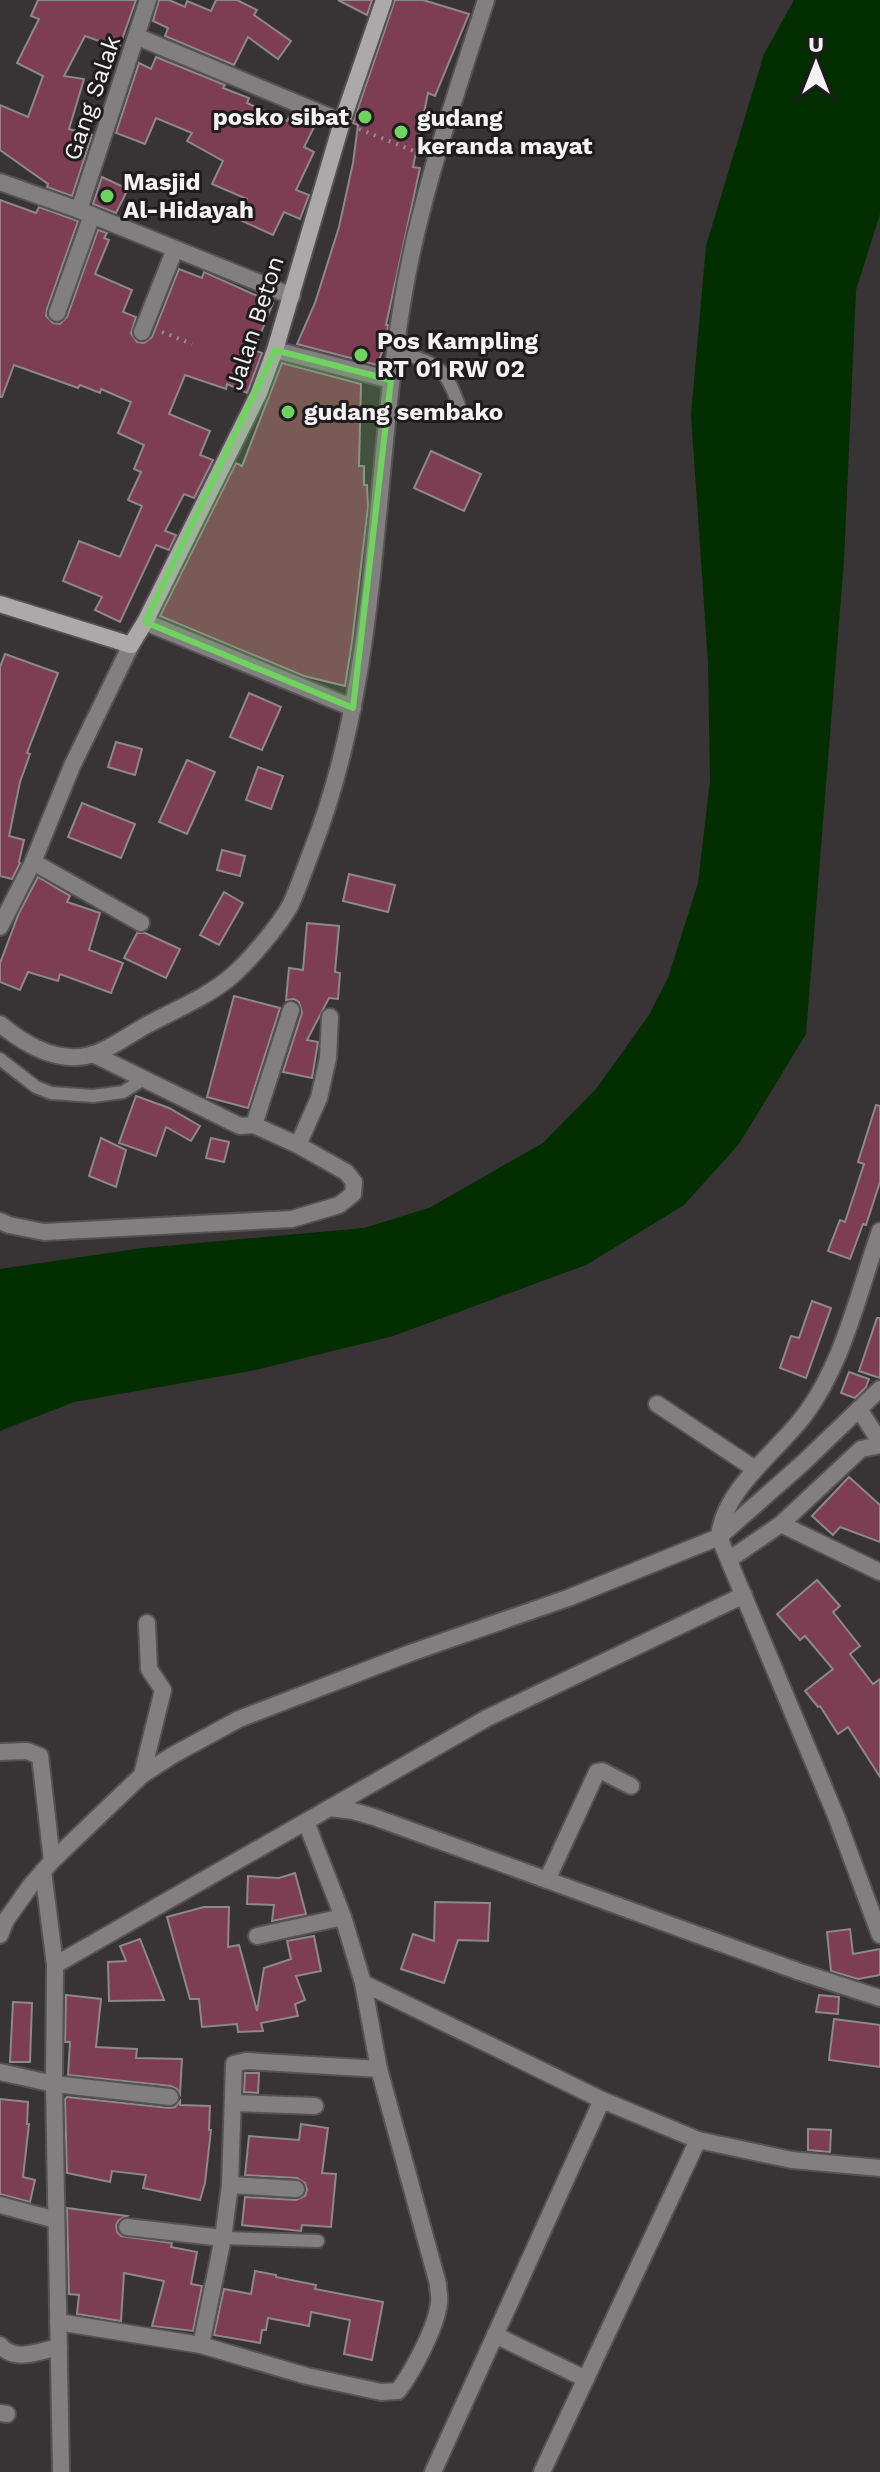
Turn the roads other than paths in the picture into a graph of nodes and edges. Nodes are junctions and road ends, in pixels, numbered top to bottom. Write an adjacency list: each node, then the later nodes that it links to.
1 (148, 0): 4 (street, Gang Salak)
2 (384, 0): 5 (main road, Jalan Beton)
3 (486, 0): 13 (street)
4 (138, 37): 5 (street); 7 (street, Gang Salak)
5 (342, 122): 9 (main road, Jalan Beton)
6 (0, 182): 7 (street)
7 (86, 213): 8 (street); 10 (street, Gang Salak)
8 (175, 249): 9 (street); 11 (street)
9 (292, 296): 12 (main road, Jalan Beton)
10 (57, 313)
11 (143, 328)
12 (275, 350): 14 (street); 17 (main road, Jalan Beton)
13 (395, 351): 14 (street); 15 (lane)
14 (391, 380): 19 (street)
15 (459, 406)
16 (0, 604): 18 (main road)
17 (145, 622): 18 (main road, Jalan Beton); 19 (street)
18 (131, 645): 20 (street)
19 (353, 708): 26 (street)
20 (33, 862): 21 (street); 22 (street)
21 (141, 923)
22 (0, 927)
23 (291, 1010): 29 (street)
24 (330, 1017): 30 (street)
25 (0, 1024): 26 (street)
26 (93, 1054): 28 (street)
27 (0, 1059): 28 (lane)
28 (144, 1079): 29 (street)
29 (254, 1125): 30 (street)
30 (298, 1145): 31 (street)
31 (0, 1221)
32 (880, 1231): 37 (street)
33 (880, 1389): 35 (street)
34 (657, 1404): 37 (street)
35 (859, 1409): 36 (street); 39 (street)
36 (880, 1444): 38 (street)
37 (755, 1469): 39 (street)
38 (781, 1524): 40 (street); 41 (street)
39 (719, 1537): 40 (street); 45 (street)
40 (730, 1559): 42 (street)
41 (880, 1572)
42 (744, 1595): 47 (street); 53 (street)
43 (147, 1623): 45 (street)
44 (0, 1752): 49 (street)
45 (142, 1775): 49 (street)
46 (631, 1786): 50 (street)
47 (330, 1808): 48 (street); 50 (street)
48 (306, 1822): 51 (street); 55 (street)
49 (48, 1866): 52 (street); 55 (street)
50 (547, 1880): 57 (street)
51 (343, 1917): 54 (street); 56 (street)
52 (0, 1935)
53 (880, 1935)
54 (257, 1936)
55 (55, 1965): 60 (street)
56 (363, 1983): 58 (street); 62 (street)
57 (880, 1998)
58 (379, 2069): 63 (street); 77 (street)
59 (0, 2072): 60 (street)
60 (54, 2084): 61 (street); 70 (street)
61 (170, 2097)
62 (602, 2100): 65 (street); 75 (street)
63 (233, 2103): 64 (street); 67 (street)
64 (315, 2106)
65 (698, 2140): 66 (street); 79 (street)
66 (880, 2168)
67 (230, 2185): 68 (street); 72 (street)
68 (296, 2189)
69 (0, 2205): 70 (street)
70 (56, 2220): 74 (street)
71 (127, 2227): 72 (street)
72 (223, 2238): 73 (lane); 77 (street)
73 (318, 2241)
74 (58, 2322): 77 (street); 78 (street)
75 (495, 2335): 79 (street); 81 (street)
76 (0, 2345): 78 (street)
77 (201, 2345)
78 (59, 2347): 80 (street)
79 (586, 2379): 82 (street)
80 (61, 2472)
81 (433, 2472)
82 (542, 2472)

